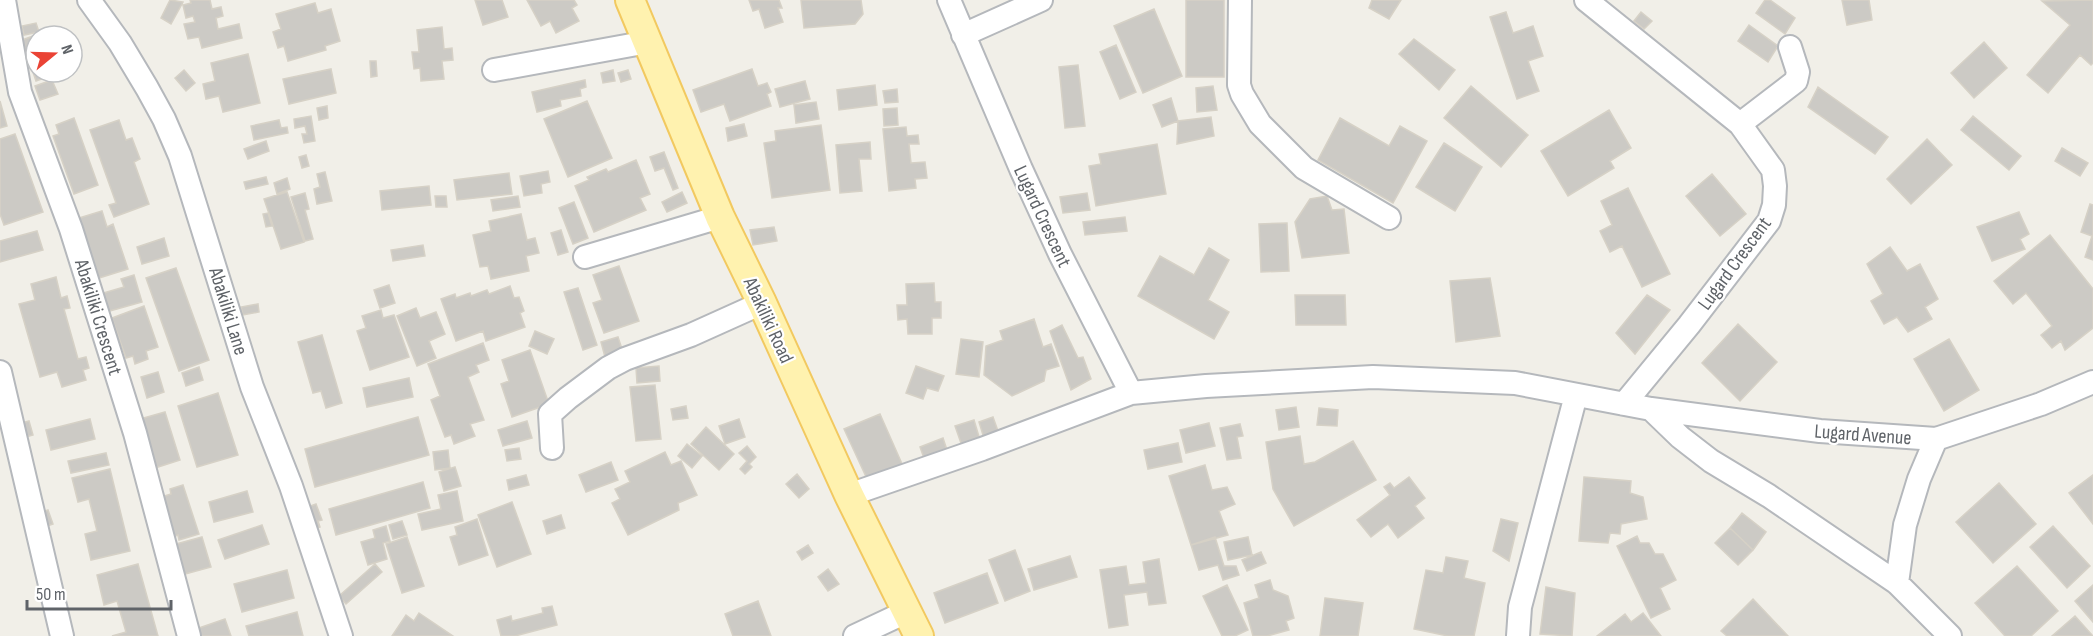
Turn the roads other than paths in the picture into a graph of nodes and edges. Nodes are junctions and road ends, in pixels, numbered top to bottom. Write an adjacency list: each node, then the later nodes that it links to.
1 (4, 0): 29 (street, Abakiliki Crescent)
2 (89, 0): 30 (street, Abakiliki Lane)
3 (630, 0): 9 (main road, Abakiliki Road)
4 (948, 0): 8 (street, Lugard Crescent)
5 (1041, 0): 8 (street)
6 (1240, 0): 14 (street)
7 (1586, 0): 12 (street, Lugard Crescent)
8 (963, 34): 19 (street, Lugard Crescent)
9 (648, 42): 11 (street); 13 (main road, Abakiliki Road)
10 (1790, 47): 12 (street)
11 (494, 70)
12 (1740, 124): 21 (street, Lugard Crescent)
13 (720, 217): 15 (street); 16 (main road, Abakiliki Road)
14 (1389, 218)
15 (585, 257)
16 (762, 303): 24 (street); 25 (main road, Abakiliki Road)
17 (0, 372): 28 (street)
18 (2093, 381): 23 (street, Lugard Avenue)
19 (1131, 393): 20 (street, Lugard Avenue); 25 (street, Lugard Avenue)
20 (1576, 395): 21 (street, Lugard Avenue); 32 (street)
21 (1624, 404): 22 (street, Lugard Avenue)
22 (1651, 409): 23 (street, Lugard Avenue); 26 (street)
23 (1936, 439): 26 (street)
24 (552, 447)
25 (849, 495): 27 (main road, Abakiliki Road)
26 (1897, 583): 33 (street)
27 (912, 624): 31 (street)
28 (62, 636)
29 (189, 636)
30 (341, 636)
31 (855, 636)
32 (1518, 636)
33 (1950, 636)

